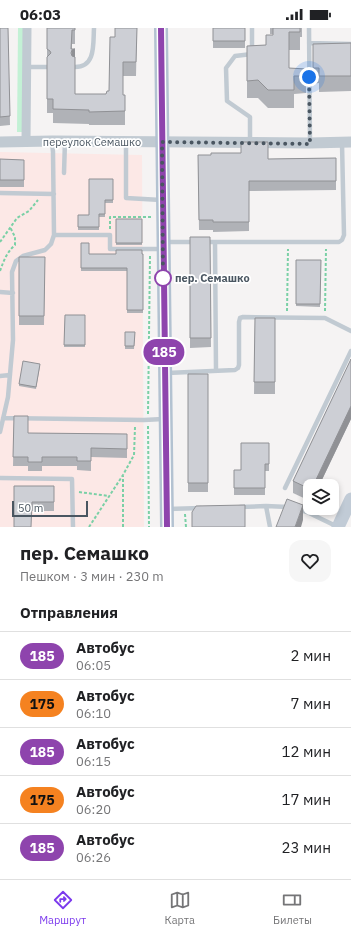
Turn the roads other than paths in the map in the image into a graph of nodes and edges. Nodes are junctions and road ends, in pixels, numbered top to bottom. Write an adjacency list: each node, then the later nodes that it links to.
1 (27, 28): 8 (street)
2 (94, 28): 10 (lane)
3 (161, 28): 16 (main road)
4 (252, 28): 18 (lane)
5 (309, 28): 6 (lane)
6 (309, 43): 7 (lane); 19 (lane)
7 (351, 44)
8 (27, 67): 9 (lane); 13 (street)
9 (47, 67)
10 (75, 67)
11 (52, 141): 13 (street, переулок Семашко); 14 (street, переулок Семашко); 22 (lane)
12 (0, 142): 13 (street, переулок Семашко)
13 (26, 142)
14 (65, 142): 15 (street, переулок Семашко); 20 (lane)
15 (126, 142): 16 (street, переулок Семашко); 23 (lane)
16 (162, 142): 18 (street, переулок Семашко); 23 (main road)
17 (346, 142): 19 (street, переулок Семашко); 25 (lane)
18 (250, 143): 19 (street, переулок Семашко)
19 (310, 144)
20 (64, 173)
21 (0, 193): 22 (lane)
22 (54, 194): 24 (lane)
23 (157, 200): 26 (main road)
24 (54, 235): 26 (lane); 28 (lane)
25 (215, 242): 26 (lane); 31 (lane)
26 (159, 247): 32 (main road)
27 (0, 292): 28 (lane)
28 (13, 292): 33 (lane)
29 (351, 331): 31 (lane)
30 (351, 351): 39 (lane)
31 (216, 370): 32 (lane)
32 (164, 373): 36 (main road)
33 (10, 375): 34 (lane); 35 (lane)
34 (0, 376)
35 (3, 418): 36 (lane); 37 (lane)
36 (165, 419): 44 (main road)
37 (0, 432)
38 (0, 478): 45 (lane)
39 (285, 488)
40 (266, 506): 42 (lane); 47 (lane); 48 (lane)
41 (349, 506): 48 (main road)
42 (237, 507)
43 (207, 508): 44 (lane)
44 (166, 509): 46 (main road)
45 (73, 527)
46 (167, 527)
47 (270, 527)
48 (338, 527)

